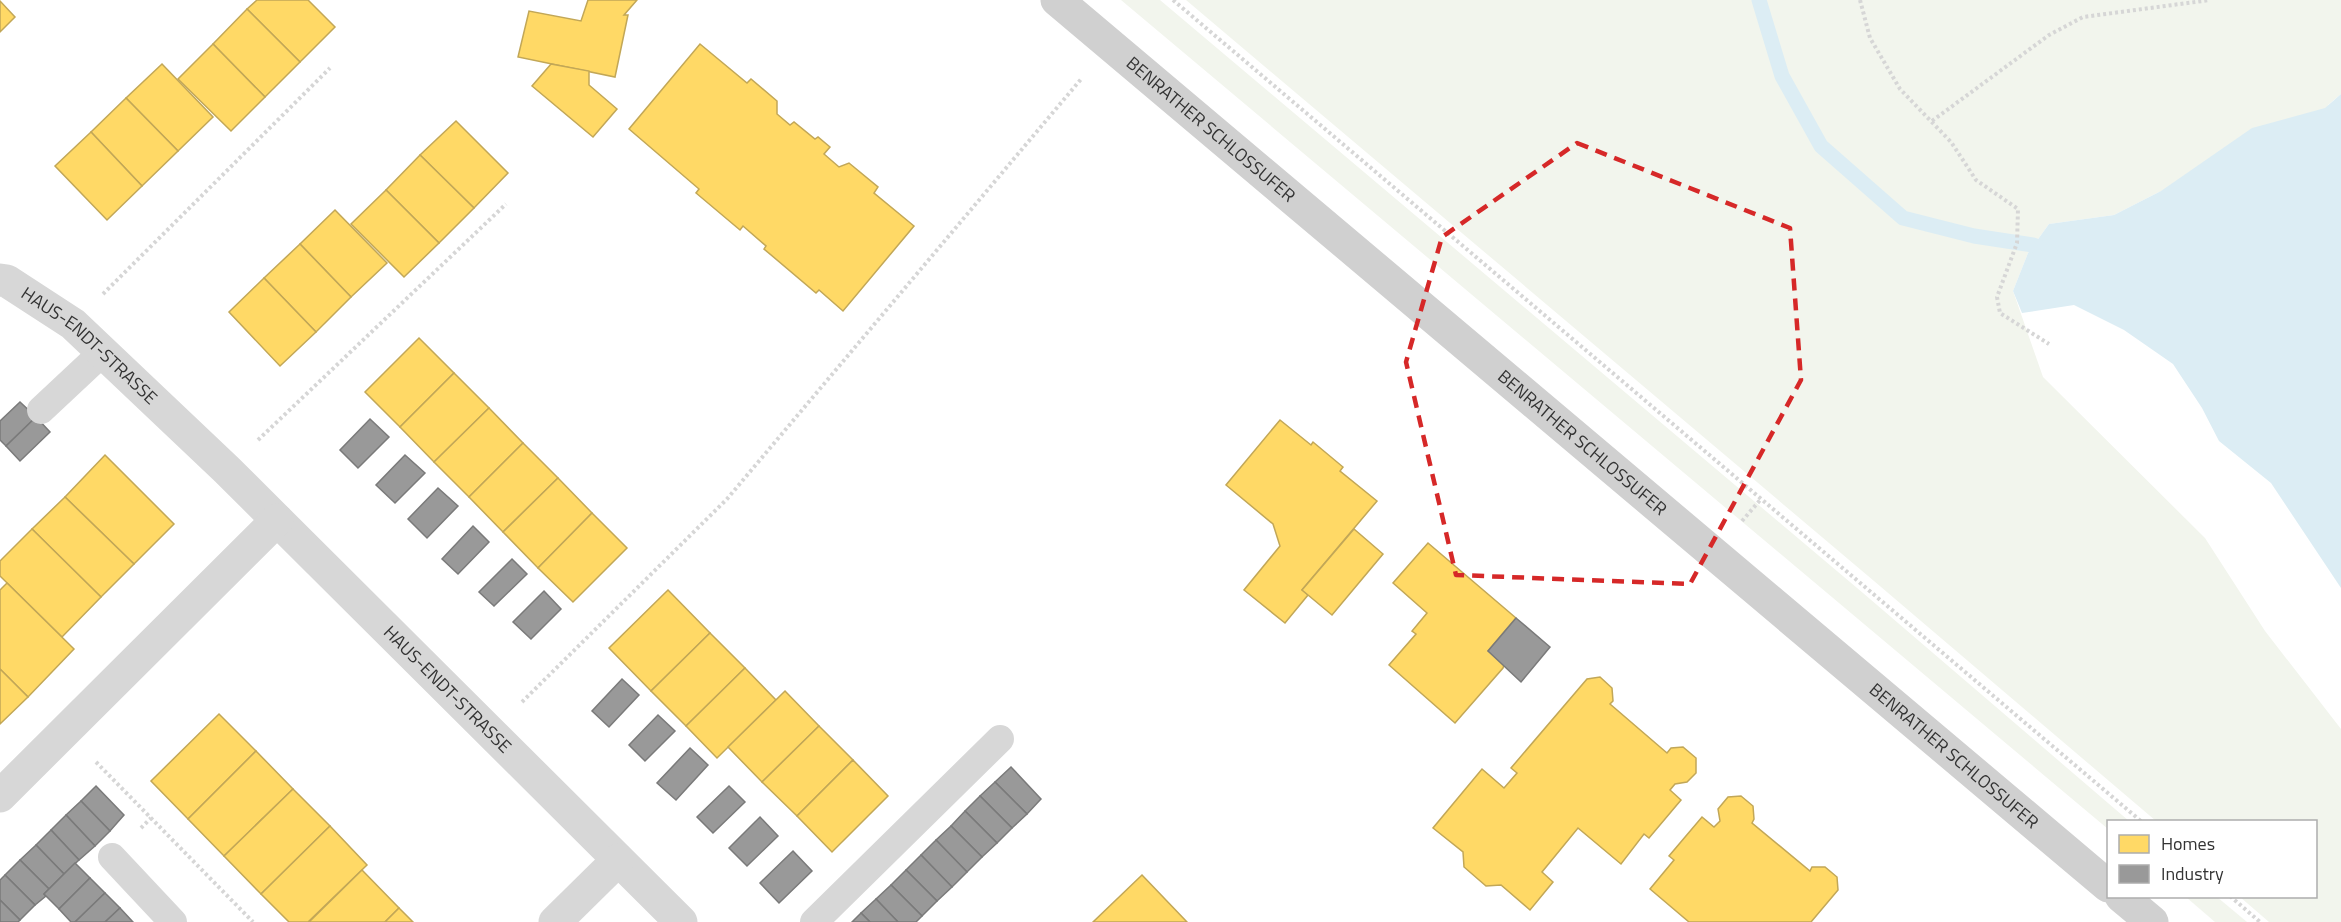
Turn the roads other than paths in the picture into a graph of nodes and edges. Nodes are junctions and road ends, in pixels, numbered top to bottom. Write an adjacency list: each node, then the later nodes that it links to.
1 (1057, 0): 10 (street, BENRATHER SCHLOSSUFER)
2 (0, 280): 3 (street, HAUS-ENDT-STRASSE)
3 (103, 352): 4 (lane); 5 (street, HAUS-ENDT-STRASSE)
4 (41, 410)
5 (277, 520): 7 (street); 9 (street, HAUS-ENDT-STRASSE)
6 (1000, 739): 15 (lane)
7 (0, 796)
8 (112, 857): 12 (lane)
9 (618, 860): 13 (street); 14 (street, HAUS-ENDT-STRASSE)
10 (2107, 884)
11 (2122, 898): 16 (street)
12 (173, 922)
13 (555, 922)
14 (681, 922)
15 (814, 922)
16 (2152, 922)

